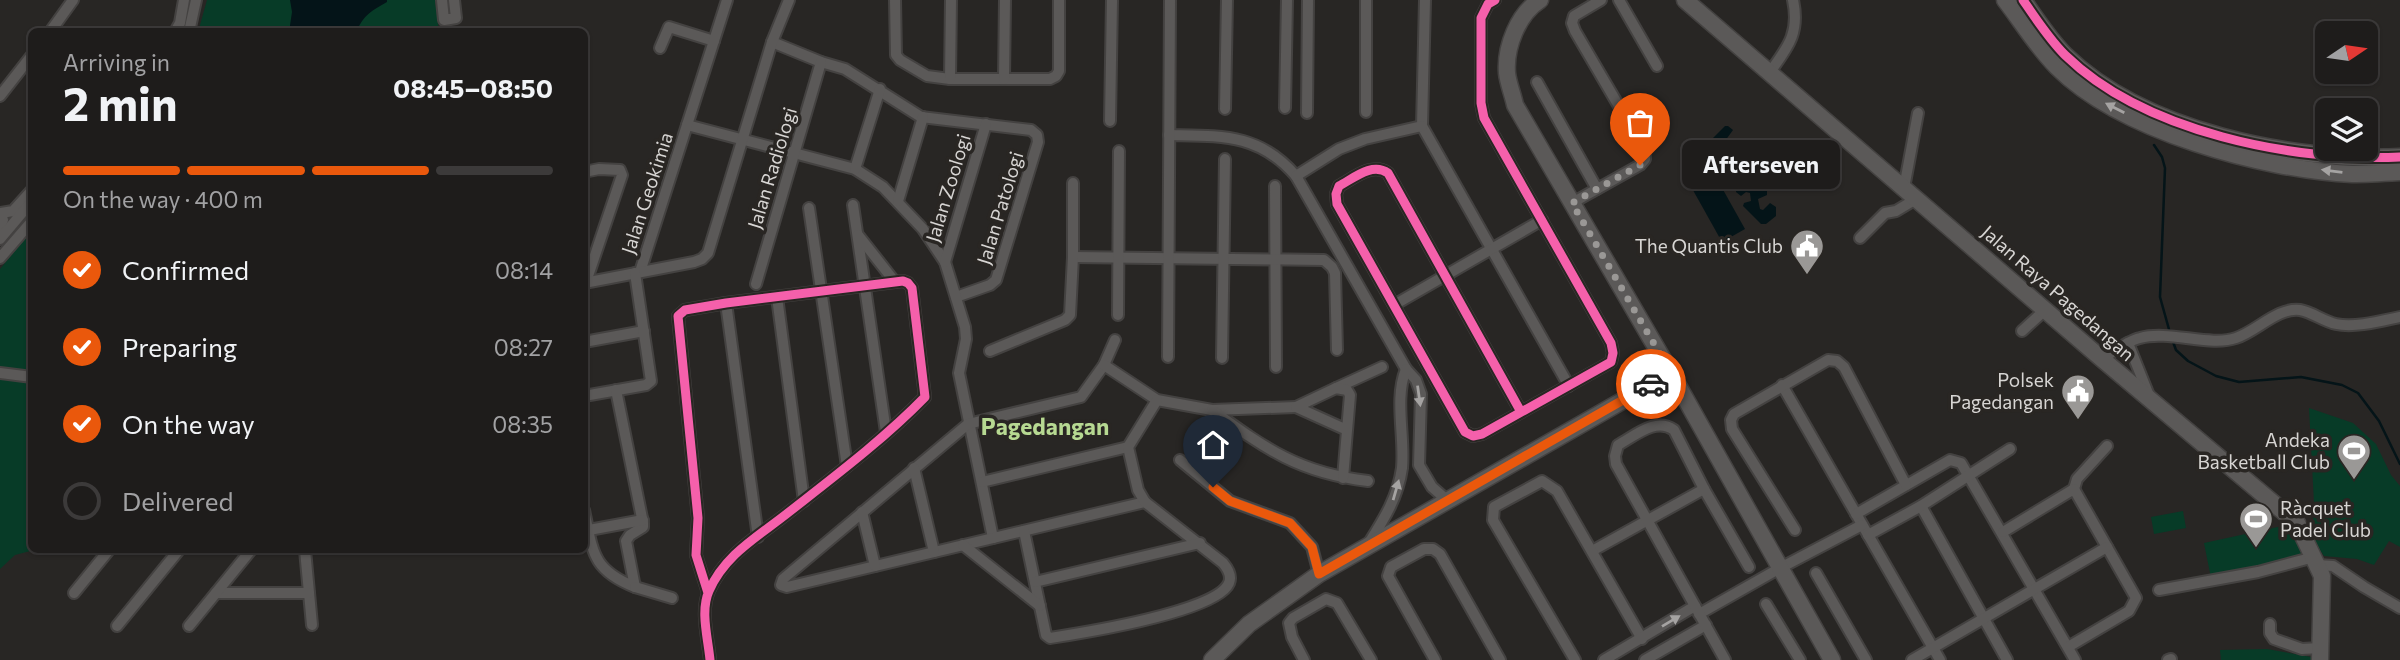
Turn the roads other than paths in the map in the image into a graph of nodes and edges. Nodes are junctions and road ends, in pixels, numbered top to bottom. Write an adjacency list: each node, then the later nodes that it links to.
1 (73, 0): 27 (street)
2 (184, 0): 28 (street)
3 (196, 0): 29 (street)
4 (442, 0): 5 (street)
5 (454, 0)
6 (727, 0): 30 (street, Jalan Geokimia)
7 (789, 0): 31 (street)
8 (895, 0): 37 (street)
9 (951, 0): 37 (street)
10 (1005, 0): 38 (street)
11 (1059, 0): 38 (street)
12 (1112, 0): 48 (street)
13 (1170, 0): 52 (street)
14 (1227, 0): 43 (street)
15 (1287, 0): 42 (street)
16 (1308, 0): 45 (street)
17 (1366, 0): 44 (street)
18 (1425, 0): 51 (street)
19 (1540, 0): 70 (street)
20 (1601, 0): 66 (street)
21 (1619, 0): 35 (street)
22 (1685, 0): 36 (street, Jalan Raya Pagedangan)
23 (1793, 0): 36 (street)
24 (2005, 0): 53 (street, one-way to 24)
25 (2023, 0): 53 (street)
26 (1488, 1): 75 (street)
27 (53, 28)
28 (177, 28)
29 (190, 28)
30 (714, 41): 32 (street); 50 (street, Jalan Geokimia)
31 (772, 42): 34 (street, Jalan Patologi); 54 (street)
32 (660, 48)
33 (28, 60): 41 (street)
34 (821, 62): 40 (street, Jalan Patologi); 56 (street, Jalan Radiologi)
35 (1657, 66)
36 (1770, 72): 67 (street, Jalan Raya Pagedangan)
37 (950, 79): 38 (street)
38 (1004, 79)
39 (1537, 82): 66 (street)
40 (880, 89): 47 (street, Jalan Patologi); 60 (street)
41 (0, 96)
42 (1285, 108)
43 (1225, 109)
44 (1366, 112)
45 (1307, 113)
46 (1918, 113): 67 (street)
47 (923, 117): 49 (street, Jalan Patologi); 69 (street)
48 (1110, 121)
49 (986, 124): 88 (street, Jalan Zoologi); 98 (street, Jalan Patologi)
50 (687, 125): 54 (street, Jalan Geokimia); 89 (street, Jalan Geokimia)
51 (1422, 126): 63 (street); 81 (street)
52 (1169, 135): 63 (street); 84 (street)
53 (2201, 138): 59 (street)
54 (743, 140): 56 (street, Jalan Geokimia); 89 (street)
55 (1119, 152): 83 (street)
56 (794, 153): 60 (street, Jalan Geokimia); 94 (street, Jalan Radiologi)
57 (2400, 157): 59 (street)
58 (1225, 159): 85 (street)
59 (2368, 166): 62 (street)
60 (855, 169): 69 (street, Jalan Geokimia)
61 (588, 171): 90 (street)
62 (2400, 172)
63 (1296, 176): 117 (street)
64 (1073, 183): 82 (street)
65 (1275, 186): 87 (street)
66 (1597, 189): 70 (street)
67 (1910, 193): 79 (street); 101 (street, Jalan Raya Pagedangan)
68 (28, 194): 74 (street)
69 (898, 201): 88 (street, Jalan Geokimia)
70 (1572, 203): 119 (street)
71 (853, 205): 78 (street)
72 (28, 206): 80 (street)
73 (809, 208): 96 (street)
74 (1, 213): 76 (street)
75 (1542, 220): 81 (street); 122 (street)
76 (0, 226)
77 (28, 226): 86 (street)
78 (857, 233): 93 (street); 95 (street)
79 (1860, 238)
80 (0, 239)
81 (1491, 248): 91 (street); 122 (street)
82 (1073, 257): 83 (street); 110 (street)
83 (1118, 257): 84 (street); 102 (street)
84 (1168, 257): 85 (street); 111 (street)
85 (1223, 257): 87 (street); 112 (street)
86 (0, 258)
87 (1275, 258): 109 (street); 115 (street)
88 (945, 262): 98 (street, Jalan Geokimia)
89 (637, 272): 92 (street); 104 (street)
90 (588, 274)
91 (1445, 275): 100 (street); 100 (street); 130 (street)
92 (588, 282)
93 (895, 282): 95 (street); 133 (street)
94 (756, 284)
95 (865, 286): 96 (street); 133 (street)
96 (821, 291): 97 (street); 139 (street)
97 (777, 297): 99 (street); 149 (street)
98 (956, 297): 131 (street, Jalan Geokimia)
99 (726, 303): 163 (street); 188 (street)
100 (1394, 305): 130 (street)
101 (2045, 310): 105 (street); 113 (street, Jalan Raya Pagedangan)
102 (1118, 315)
103 (2400, 317): 108 (street)
104 (645, 331): 107 (street); 124 (street)
105 (2022, 331)
106 (1115, 340): 114 (street)
107 (588, 341)
108 (2128, 343): 113 (street); 126 (street)
109 (1336, 350)
110 (990, 351)
111 (1168, 356)
112 (1222, 358)
113 (2102, 359): 126 (street, Jalan Raya Pagedangan)
114 (1104, 365): 127 (street); 131 (street)
115 (1276, 367)
116 (1382, 367): 123 (street)
117 (1406, 369): 138 (street, one-way to 138); 140 (street)
118 (0, 373): 120 (street)
119 (1671, 373): 150 (street); 178 (street)
120 (28, 376)
121 (1782, 385): 146 (street); 154 (street); 159 (street)
122 (1569, 386): 130 (street)
123 (1336, 388): 128 (street); 132 (street)
124 (616, 390): 125 (street); 155 (street)
125 (588, 396)
126 (2150, 398): 175 (street, Jalan Raya Pagedangan)
127 (1157, 400): 129 (street); 135 (street)
128 (1296, 407): 129 (street); 132 (street)
129 (1212, 410): 143 (street)
130 (1521, 412)
131 (968, 424): 141 (street); 145 (street, Jalan Geokimia)
132 (1346, 430): 143 (street)
133 (886, 432): 139 (street)
134 (2107, 446): 148 (street)
135 (1128, 447): 145 (street); 151 (street)
136 (2010, 449): 142 (street)
137 (1180, 460): 180 (street)
138 (1419, 465): 140 (street); 150 (street)
139 (847, 466): 149 (street)
140 (1402, 467): 167 (street, one-way to 140)
141 (914, 468): 153 (street); 170 (street)
142 (1969, 476): 146 (street); 152 (street); 162 (street)
143 (1343, 478): 144 (street)
144 (1368, 481)
145 (982, 482): 164 (street, Jalan Geokimia)
146 (1906, 485): 154 (street)
147 (1703, 489): 156 (street); 156 (street); 177 (street)
148 (2074, 489): 162 (street); 168 (street)
149 (804, 500): 163 (street)
150 (1448, 501): 167 (street)
151 (1145, 502): 161 (street); 165 (street)
152 (1921, 506): 160 (street); 194 (street)
153 (862, 512): 176 (street); 176 (street)
154 (1856, 514): 160 (street)
155 (643, 520): 158 (street); 182 (street)
156 (1649, 521): 169 (street); 193 (street)
157 (588, 526): 158 (street)
158 (589, 530): 182 (street)
159 (1795, 530)
160 (1865, 530): 178 (street); 202 (street)
161 (1024, 531): 164 (street); 181 (street)
162 (2003, 531): 183 (street)
163 (758, 537): 188 (street)
164 (993, 538): 166 (street)
165 (1200, 544): 181 (street); 191 (street)
166 (963, 545): 170 (street); 191 (street)
167 (1366, 547): 180 (street)
168 (2107, 547): 183 (street); 201 (street)
169 (1592, 551): 200 (street); 211 (street)
170 (934, 552): 176 (street)
171 (106, 553): 185 (street)
172 (177, 553): 198 (street)
173 (249, 553): 186 (street)
174 (305, 553): 187 (street)
175 (2316, 561): 184 (street); 192 (street); 203 (street, Jalan Raya Pagedangan)
176 (875, 566)
177 (1749, 566)
178 (1780, 568): 193 (street); 215 (street)
179 (1816, 573): 216 (street)
180 (1319, 574): 206 (street)
181 (1035, 582): 191 (street)
182 (635, 587): 189 (street)
183 (2035, 589): 194 (street); 201 (street)
184 (2159, 590)
185 (74, 593)
186 (216, 593): 187 (street); 199 (street)
187 (309, 593): 196 (street)
188 (708, 593): 205 (street)
189 (672, 598)
190 (1766, 604): 214 (street)
191 (1040, 606)
192 (2400, 608)
193 (1697, 610): 197 (street); 200 (street, one-way to 193)
194 (1984, 619): 202 (street); 219 (street)
195 (2270, 624): 203 (street)
196 (312, 625)
197 (1706, 625): 204 (street); 213 (street)
198 (117, 626)
199 (189, 626)
200 (1642, 639): 212 (street)
201 (2068, 647): 220 (street)
202 (1933, 648): 217 (street); 218 (street)
203 (2320, 654)
204 (1649, 659)
205 (710, 660)
206 (1213, 660)
207 (1304, 660): 208 (street)
208 (1371, 660)
209 (1435, 660): 210 (street)
210 (1500, 660)
211 (1575, 660)
212 (1604, 660)
213 (1726, 660)
214 (1800, 660)
215 (1832, 660)
216 (1866, 660)
217 (1912, 660)
218 (1940, 660)
219 (2007, 660)
220 (2075, 660)

